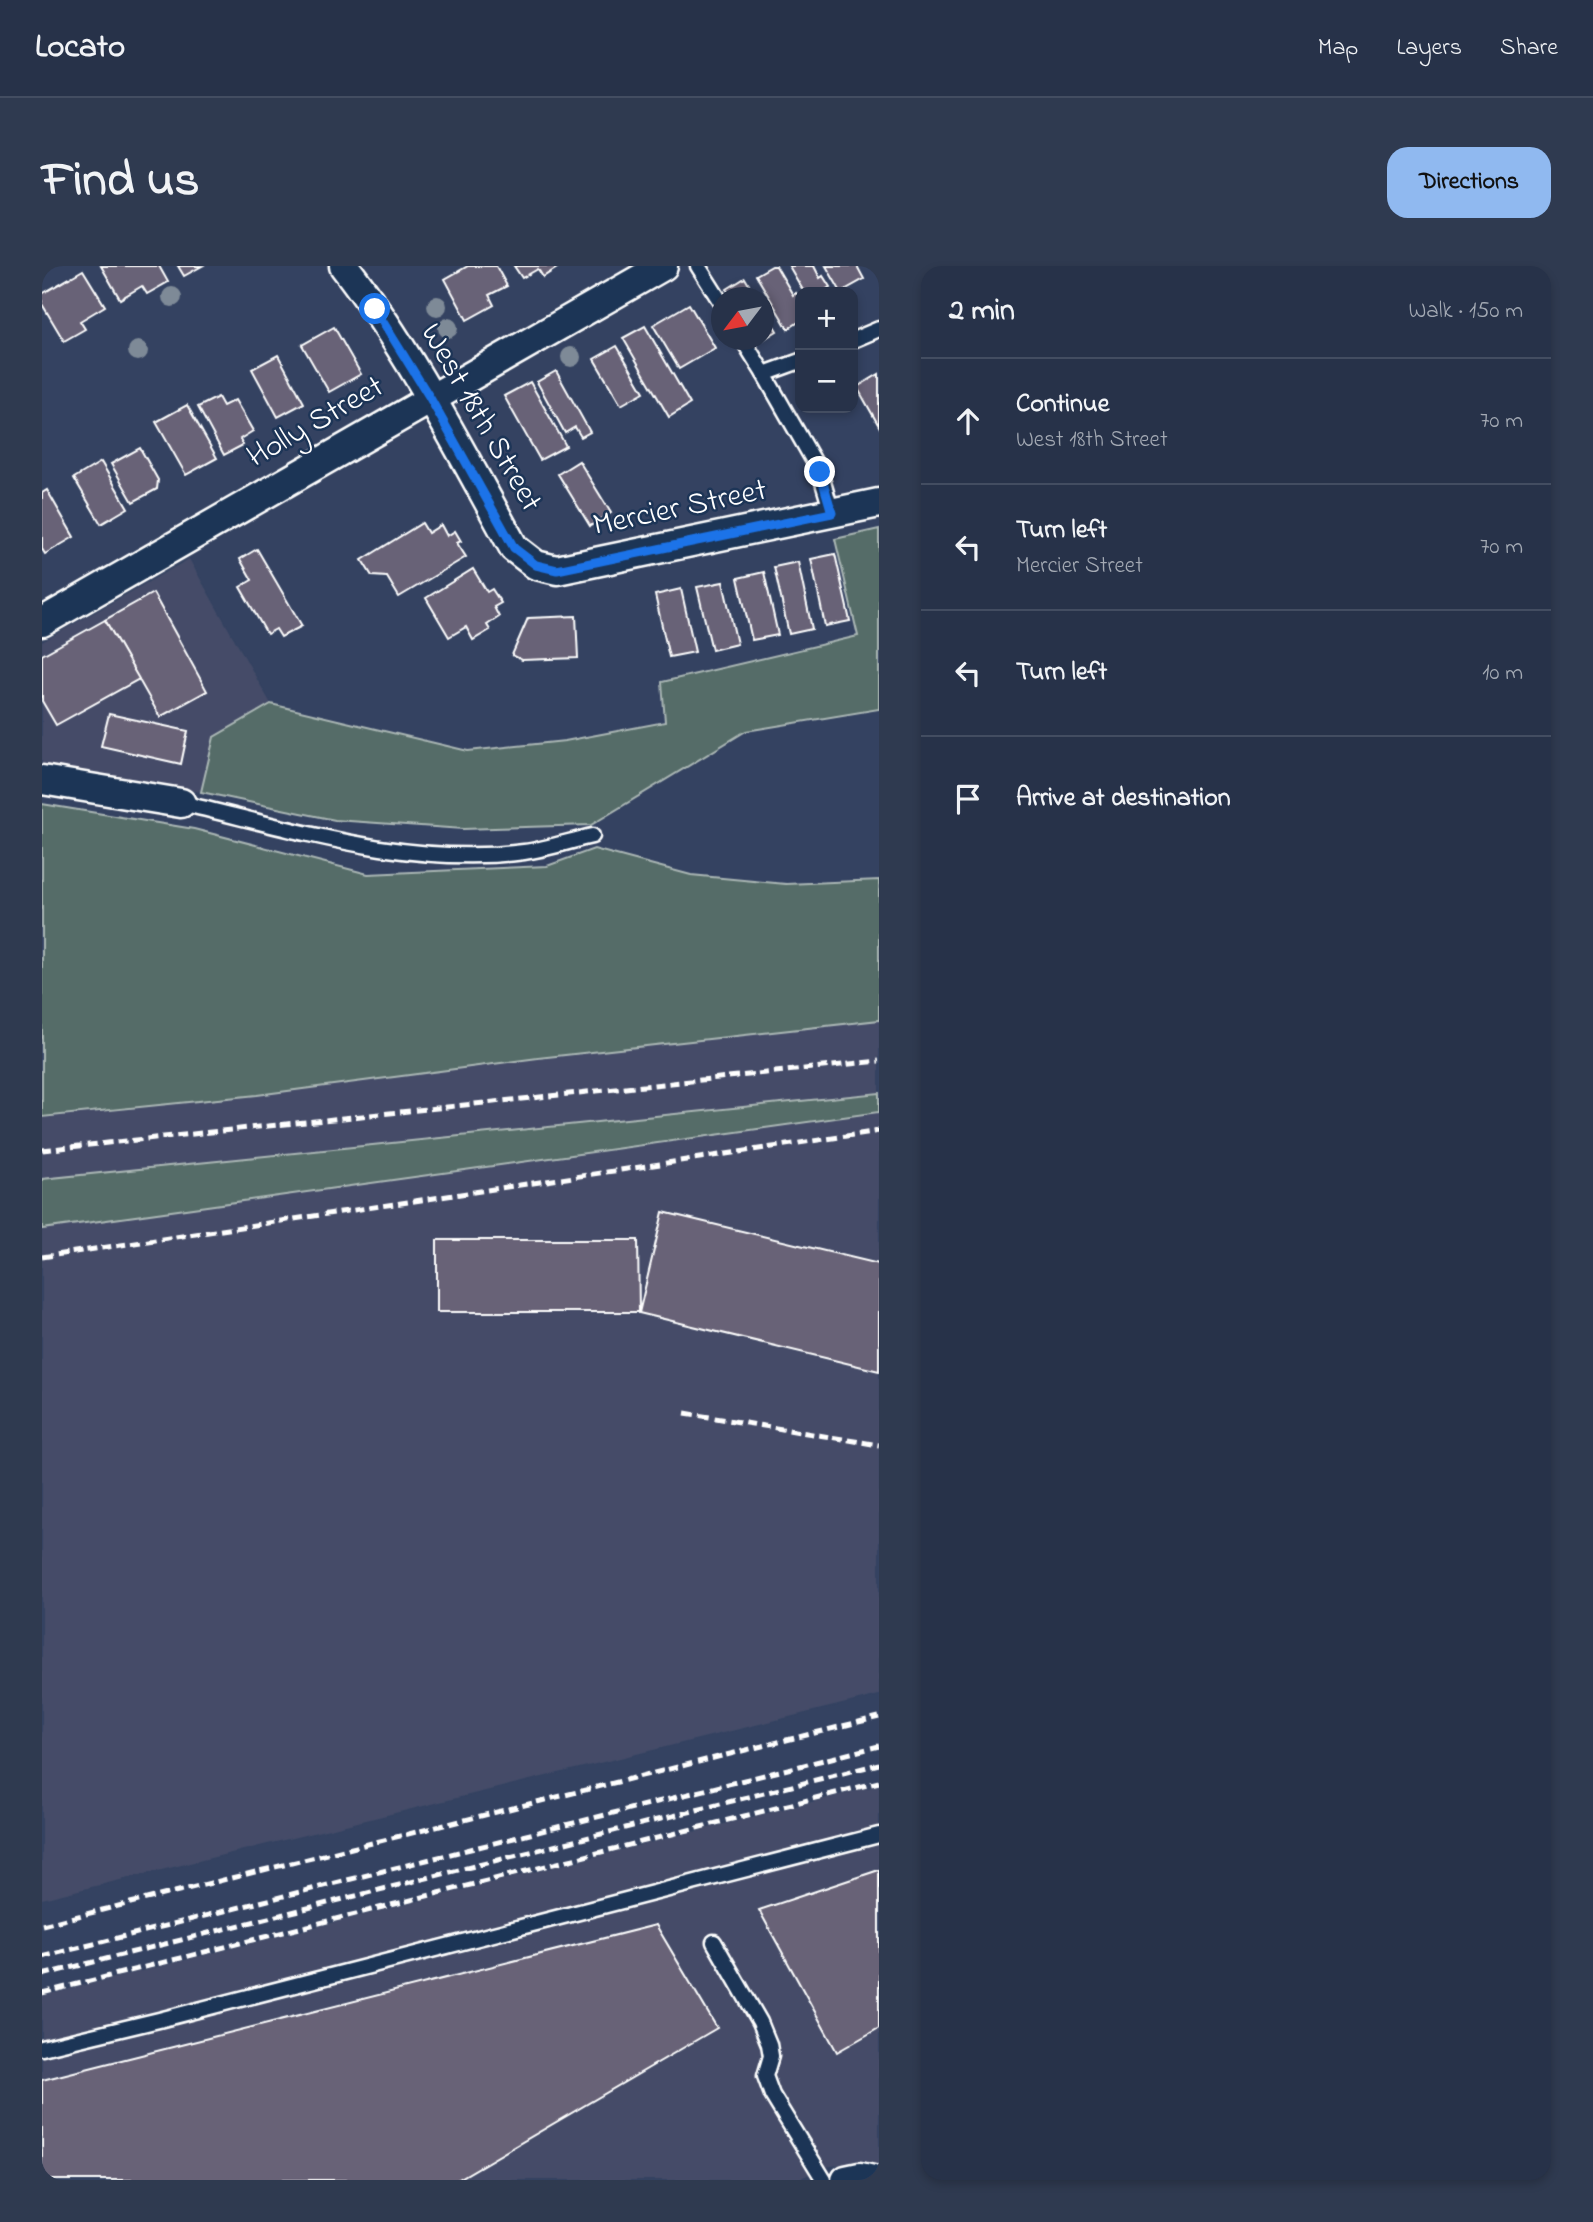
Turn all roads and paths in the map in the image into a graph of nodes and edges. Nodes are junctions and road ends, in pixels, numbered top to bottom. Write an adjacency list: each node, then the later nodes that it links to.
1 (344, 266): 10 (street, West 18th Street)
2 (663, 266): 10 (street, Holly Street)
3 (698, 266): 4 (lane)
4 (711, 287)
5 (879, 329): 6 (lane)
6 (858, 338)
7 (749, 350): 9 (lane)
8 (795, 363): 9 (lane)
9 (764, 374): 12 (lane)
10 (430, 398): 13 (street, West 18th Street); 14 (street, Holly Street)
11 (879, 503): 12 (street, Mercier Street)
12 (832, 513): 13 (street, Mercier Street)
13 (536, 565)
14 (42, 622)
15 (42, 780): 16 (street)
16 (181, 803): 17 (lane)
17 (592, 836)
18 (879, 1835): 20 (lane)
19 (714, 1942): 21 (lane)
20 (42, 2048)
21 (824, 2180)
22 (846, 2180): 23 (street)
23 (873, 2180)

